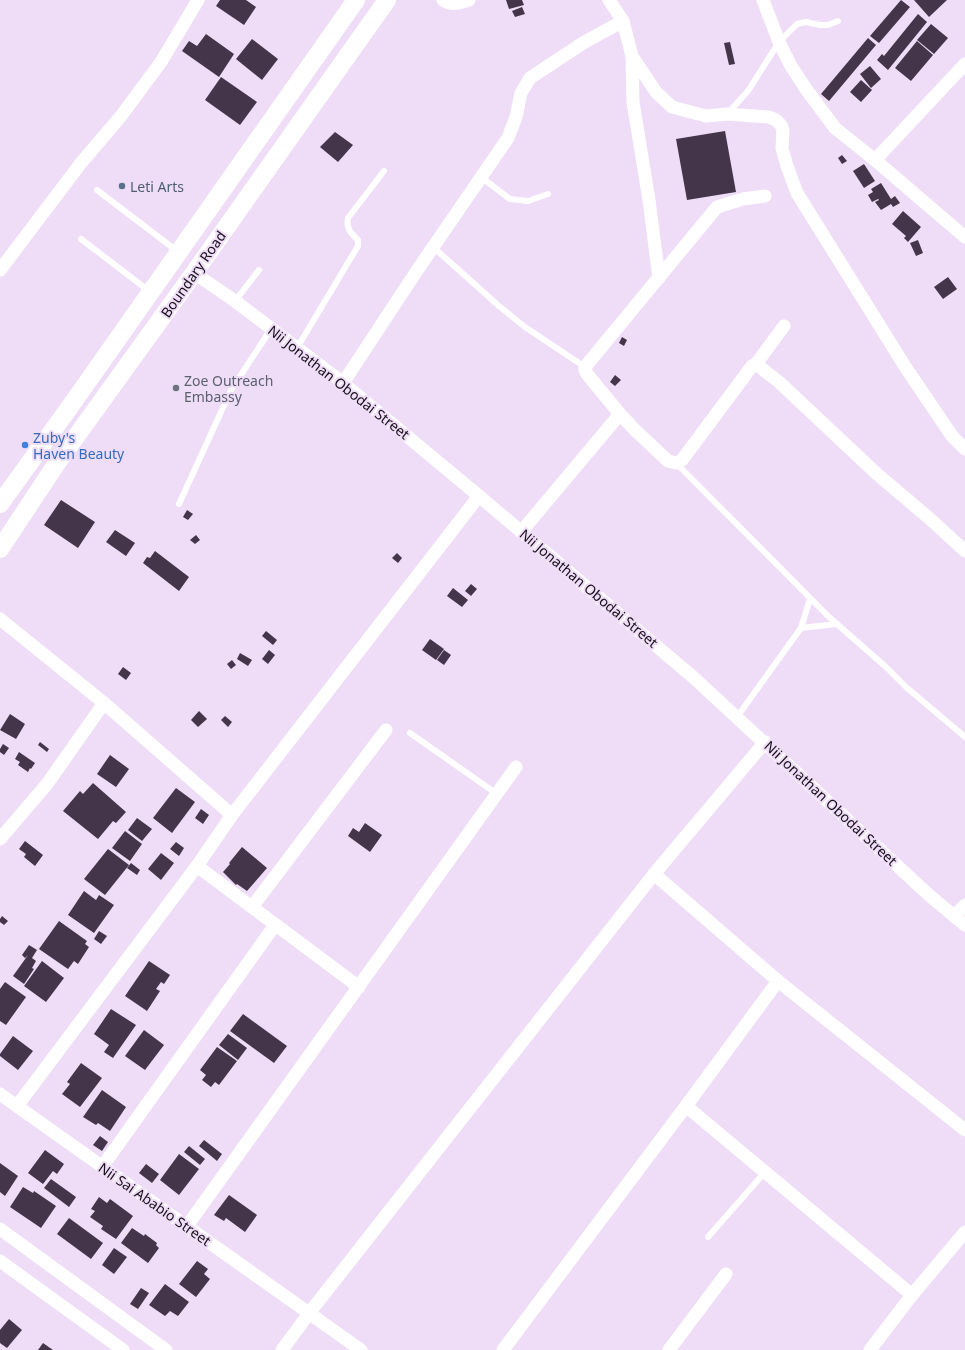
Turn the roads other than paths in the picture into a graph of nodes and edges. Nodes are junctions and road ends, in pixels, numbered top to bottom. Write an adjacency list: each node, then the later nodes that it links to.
1 (198, 0): 24 (street)
2 (356, 0): 23 (main road, Boundary Road)
3 (387, 0): 26 (main road, Boundary Road)
4 (443, 0): 5 (street)
5 (469, 0)
6 (609, 0): 8 (street)
7 (763, 0): 10 (street)
8 (623, 21): 11 (street); 16 (street)
9 (838, 21): 10 (lane)
10 (778, 42): 13 (lane); 14 (street)
11 (632, 56): 13 (street); 27 (street)
12 (963, 69): 14 (street)
13 (727, 114): 37 (street)
14 (875, 160): 20 (street)
15 (384, 172): 32 (lane)
16 (481, 177): 18 (lane); 22 (street)
17 (97, 190): 23 (lane)
18 (548, 194)
19 (765, 196): 27 (street)
20 (965, 238)
21 (81, 239): 28 (lane)
22 (433, 246): 34 (lane); 35 (street)
23 (179, 252): 28 (main road, Boundary Road)
24 (0, 270)
25 (259, 270): 29 (lane)
26 (194, 274): 29 (street, Nii Jonathan Obodai Street); 43 (main road, Boundary Road)
27 (660, 278): 34 (street)
28 (150, 292): 40 (main road, Boundary Road)
29 (234, 301): 31 (street, Nii Jonathan Obodai Street)
30 (784, 326): 33 (street)
31 (271, 329): 32 (street, Nii Jonathan Obodai Street); 41 (lane)
32 (297, 348): 35 (street, Nii Jonathan Obodai Street)
33 (756, 364): 38 (street); 44 (street)
34 (585, 366): 36 (street)
35 (343, 383): 39 (street, Nii Jonathan Obodai Street)
36 (620, 414): 38 (street); 42 (street)
37 (965, 449)
38 (676, 463): 45 (lane)
39 (479, 496): 42 (street, Nii Jonathan Obodai Street); 57 (street)
40 (0, 504)
41 (179, 504)
42 (521, 532): 50 (street, Nii Jonathan Obodai Street)
43 (0, 548)
44 (965, 551)
45 (810, 599): 47 (lane); 48 (lane)
46 (0, 619): 49 (street)
47 (837, 624): 48 (lane); 53 (lane)
48 (801, 628): 50 (lane)
49 (104, 703): 57 (street); 58 (street)
50 (737, 717): 54 (street, Nii Jonathan Obodai Street)
51 (386, 730): 62 (street)
52 (410, 733): 56 (lane)
53 (965, 737)
54 (765, 742): 60 (street); 63 (street, Nii Jonathan Obodai Street)
55 (516, 767): 56 (street)
56 (497, 794): 67 (street)
57 (232, 815): 59 (street)
58 (0, 839)
59 (197, 866): 62 (street); 69 (street)
60 (654, 874): 66 (street); 81 (street)
61 (965, 905): 63 (street)
62 (252, 907): 64 (street)
63 (954, 916): 65 (street, Nii Jonathan Obodai Street)
64 (275, 924): 67 (street); 72 (street)
65 (965, 925)
66 (778, 981): 70 (street); 71 (street)
67 (359, 987): 74 (street)
68 (0, 1094): 69 (street, Nii Sai Ababio Street)
69 (17, 1106): 72 (street, Nii Sai Ababio Street)
70 (686, 1106): 73 (street); 86 (street)
71 (965, 1130)
72 (102, 1167): 74 (street, Nii Sai Ababio Street)
73 (764, 1172): 77 (lane); 80 (street)
74 (187, 1226): 81 (street, Nii Sai Ababio Street)
75 (0, 1229): 83 (street)
76 (965, 1232): 80 (street)
77 (708, 1237)
78 (0, 1261): 82 (street)
79 (726, 1274): 87 (street)
80 (912, 1295): 88 (street)
81 (310, 1312): 84 (street); 85 (street, Nii Sai Ababio Street)
82 (123, 1350)
83 (166, 1350)
84 (282, 1350)
85 (362, 1350)
86 (503, 1350)
87 (669, 1350)
88 (870, 1350)

